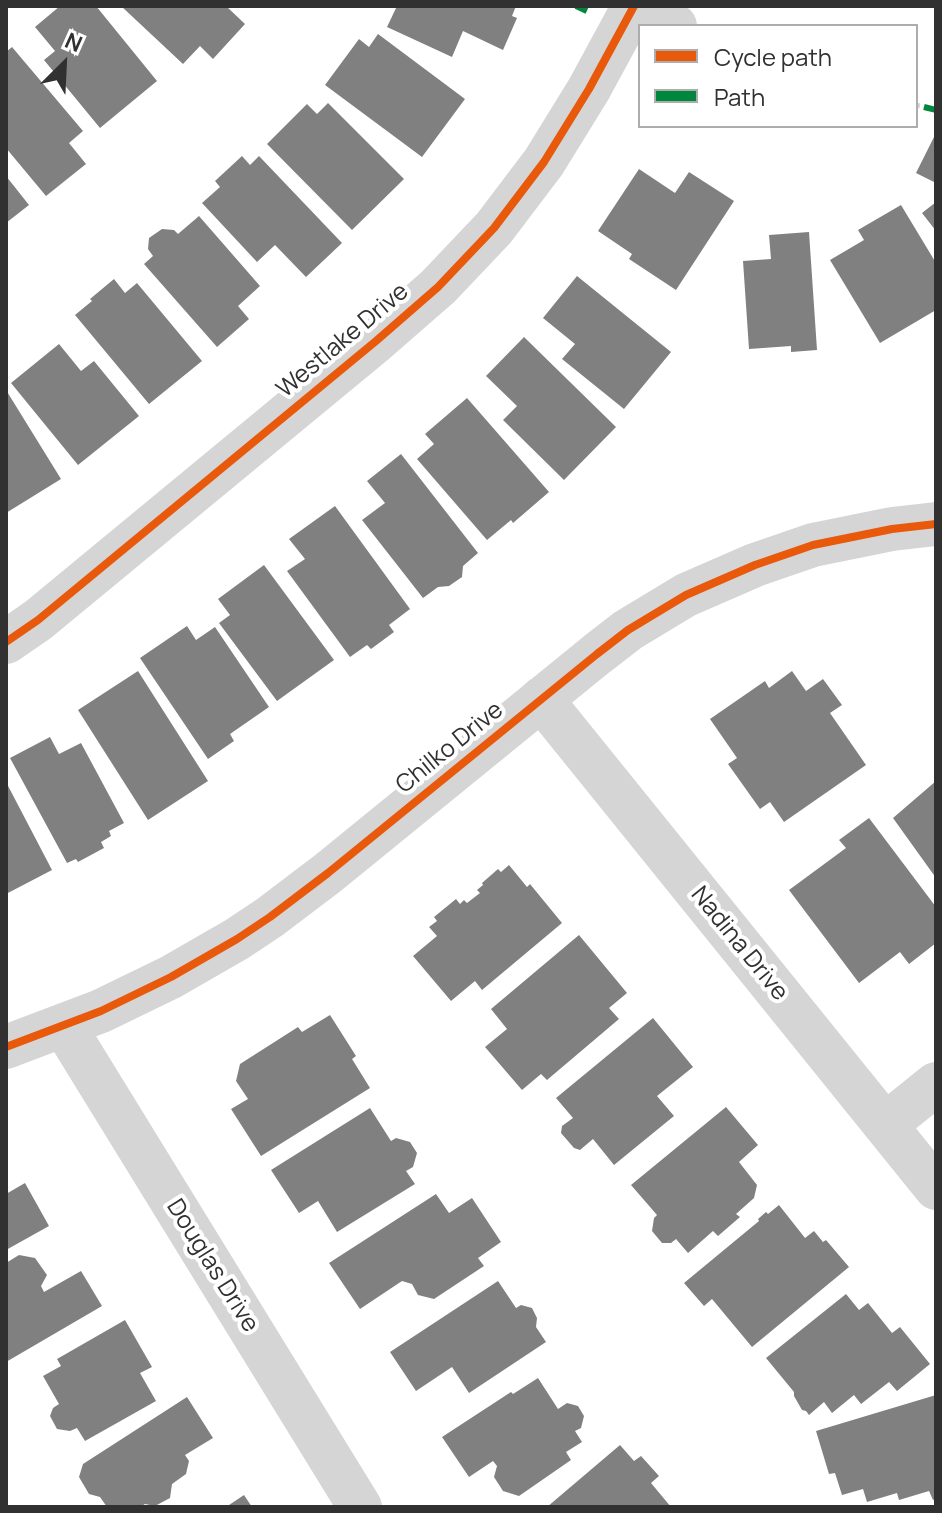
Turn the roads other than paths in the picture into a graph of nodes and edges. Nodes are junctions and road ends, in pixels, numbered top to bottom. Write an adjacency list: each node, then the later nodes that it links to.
1 (635, 6): 2 (street); 4 (street, Westlake Drive)
2 (671, 24)
3 (936, 524): 5 (street, Chilko Drive)
4 (6, 642)
5 (541, 699): 6 (street, Chilko Drive); 9 (street, Nadina Drive)
6 (64, 1026): 7 (street, Chilko Drive); 11 (street, Douglas Drive)
7 (6, 1047)
8 (936, 1084): 9 (street)
9 (885, 1125): 10 (street, Nadina Drive)
10 (936, 1188)
11 (360, 1507)

